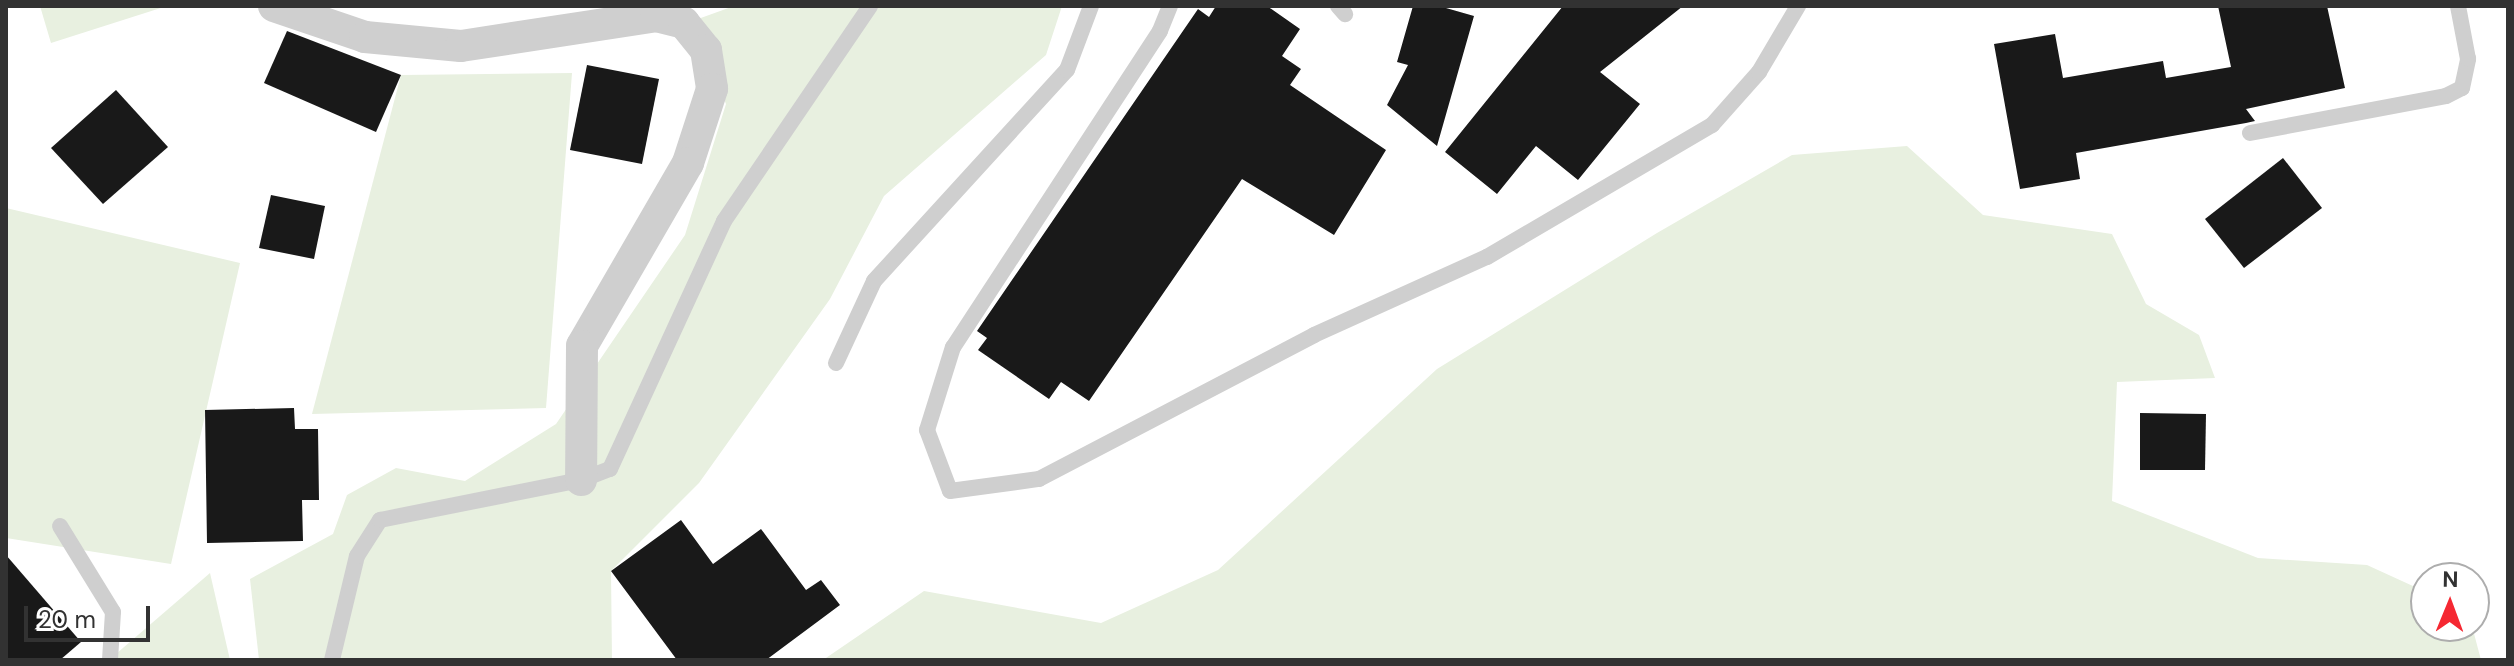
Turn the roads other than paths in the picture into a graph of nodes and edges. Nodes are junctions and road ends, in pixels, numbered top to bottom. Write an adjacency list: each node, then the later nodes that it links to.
1 (274, 6): 9 (street)
2 (870, 6): 9 (lane)
3 (1091, 6): 8 (lane)
4 (1170, 6): 5 (lane)
5 (1798, 6)
6 (2458, 6): 7 (lane)
7 (2250, 133)
8 (836, 363)
9 (581, 480): 12 (lane)
10 (60, 526): 11 (lane)
11 (110, 660)
12 (332, 660)

